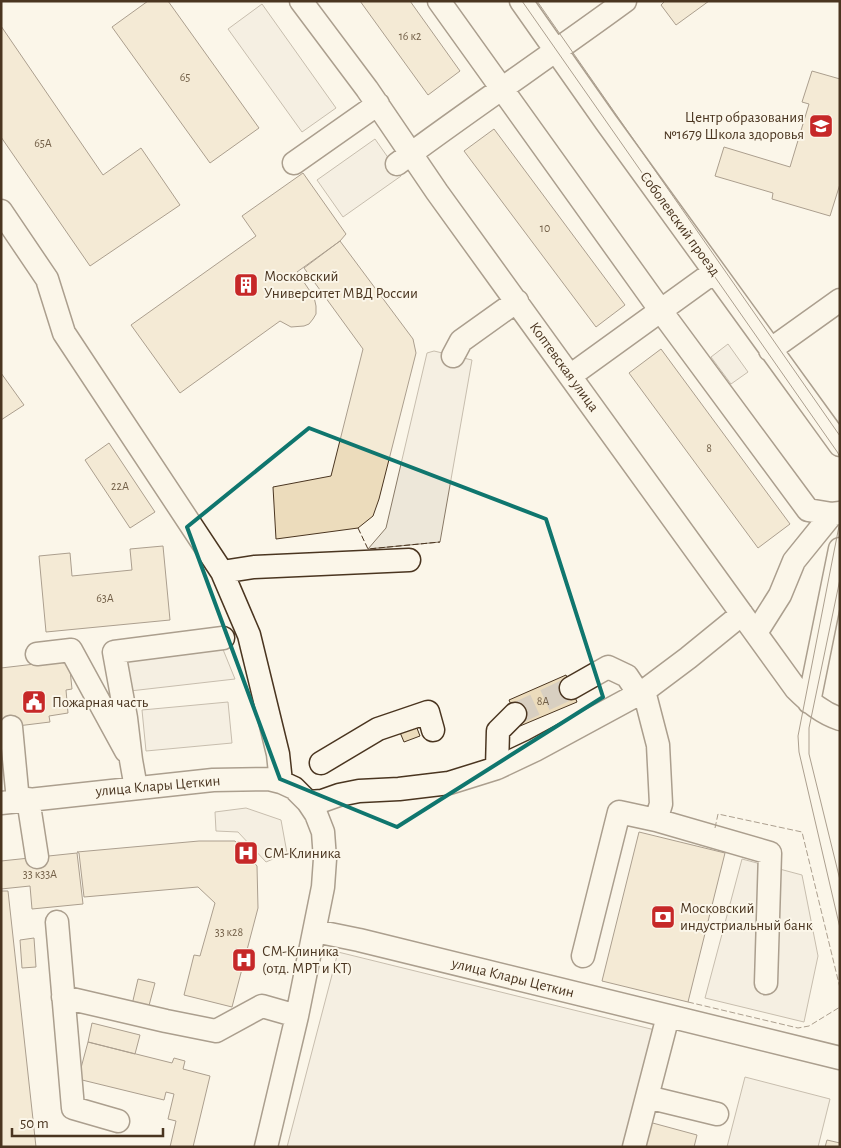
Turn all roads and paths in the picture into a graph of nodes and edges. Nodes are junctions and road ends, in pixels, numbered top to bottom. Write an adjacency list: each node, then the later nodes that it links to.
1 (301, 1): 8 (street, Коптевская улица)
2 (439, 1): 7 (street)
3 (521, 1): 6 (street, Соболевский проезд)
4 (625, 1): 5 (street)
5 (601, 8): 6 (street)
6 (557, 51): 7 (street); 12 (street, Соболевский проезд)
7 (502, 88): 9 (street); 15 (street)
8 (378, 104): 9 (street, Коптевская улица); 10 (street)
9 (404, 158): 14 (street, Коптевская улица)
10 (294, 163)
11 (1, 211): 23 (street)
12 (714, 272): 15 (street); 16 (street, Соболевский проезд)
13 (840, 300): 16 (street)
14 (517, 301): 17 (street); 18 (street, Коптевская улица)
15 (661, 311): 18 (street); 20 (street)
16 (770, 350): 19 (street, Соболевский проезд)
17 (453, 356)
18 (570, 376): 24 (street, Коптевская улица)
19 (840, 445)
20 (836, 514): 25 (street)
21 (840, 549): 30 (street)
22 (409, 560): 23 (street)
23 (222, 572): 38 (street)
24 (742, 614): 25 (street, Коптевская улица); 29 (street)
25 (756, 633): 30 (street, Коптевская улица)
26 (223, 638): 35 (street)
27 (37, 654): 35 (street)
28 (571, 688): 29 (street)
29 (642, 693): 37 (street); 42 (street)
30 (809, 702): 32 (street, Коптевская улица)
31 (514, 714): 37 (street)
32 (840, 719)
33 (11, 727): 40 (street)
34 (433, 730): 36 (street)
35 (131, 760): 39 (street)
36 (321, 763)
37 (498, 768): 41 (street)
38 (281, 782): 39 (street, улица Клары Цеткин); 41 (street, улица Клары Цеткин)
39 (136, 788): 40 (street, улица Клары Цеткин)
40 (16, 801): 43 (street)
41 (308, 802): 45 (street, улица Клары Цеткин)
42 (656, 820): 46 (street); 47 (street)
43 (37, 857)
44 (57, 922): 48 (street)
45 (315, 930): 49 (street); 50 (street, улица Клары Цеткин)
46 (583, 956)
47 (766, 983)
48 (63, 997): 49 (street); 54 (street)
49 (297, 1016): 55 (street)
50 (668, 1016): 51 (street, улица Клары Цеткин); 52 (street)
51 (840, 1058)
52 (647, 1097): 53 (street); 56 (street)
53 (717, 1114)
54 (118, 1121)
55 (266, 1147)
56 (634, 1147)

